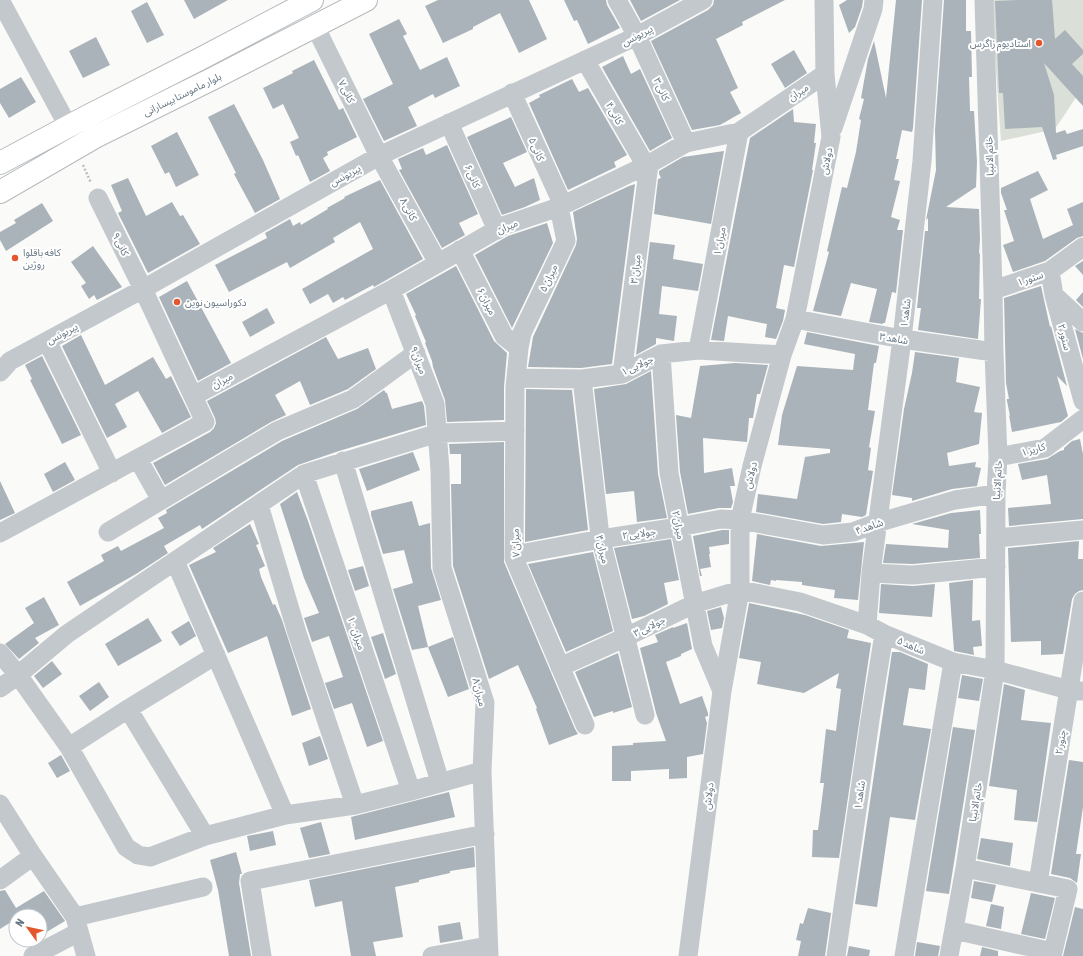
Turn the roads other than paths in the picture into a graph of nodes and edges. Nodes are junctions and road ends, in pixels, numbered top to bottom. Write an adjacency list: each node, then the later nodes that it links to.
1 (0, 0): 16 (street)
2 (366, 0): 10 (main road, بلوار ماموستا بیسارانی)
3 (617, 0): 11 (street, کانی ۳)
4 (704, 0): 11 (street, پیریونس)
5 (824, 0): 13 (street, دولاش)
6 (874, 0): 18 (street)
7 (933, 0): 37 (street, شاهد ۱)
8 (984, 0): 33 (street, خاتم الانبیا)
9 (297, 3): 16 (main road)
10 (315, 26): 20 (street, کانی ۷); 23 (main road, بلوار ماموستا بیسارانی)
11 (637, 36): 12 (street, پیریونس); 19 (street, کانی ۳)
12 (584, 60): 14 (street, پیریونس); 22 (street, کانی ۴)
13 (825, 74): 17 (street, میران); 18 (street, دولاش)
14 (512, 93): 15 (street, پیریونس); 25 (street, کانی ۵)
15 (449, 122): 20 (street, پیریونس); 26 (street, کانی ۶)
16 (68, 126): 21 (main road)
17 (739, 132): 19 (street, میران); 40 (street, میران ۱)
18 (830, 137): 35 (street, دولاش)
19 (686, 143): 22 (street, میران)
20 (379, 156): 29 (street, کانی ۸); 31 (street, پیریونس)
21 (0, 164)
22 (647, 165): 25 (street, میران); 46 (street, میران ۳)
23 (0, 192)
24 (98, 198): 31 (street, کانی ۹)
25 (561, 206): 26 (street, میران); 39 (street, میران ۵)
26 (497, 230): 28 (street, میران)
27 (1083, 247): 30 (street, سنور ۱)
28 (460, 250): 29 (street, میران); 39 (street, میران ۶)
29 (438, 263): 32 (street, میران)
30 (1050, 271): 33 (street, سنور ۱); 34 (street, سنور ۲)
31 (143, 289): 38 (street, پیریونس); 49 (street, کانی ۹)
32 (391, 290): 42 (street, میران ۹); 49 (street, میران)
33 (993, 290): 41 (street, خاتم الانبیا)
34 (1054, 295): 36 (street); 50 (street, سنور ۲)
35 (795, 319): 37 (street, شاهد ۳); 44 (street, دولاش)
36 (1083, 322)
37 (902, 339): 41 (street, شاهد ۳); 63 (street, شاهد ۱)
38 (47, 341): 45 (street, پیریونس); 57 (street)
39 (519, 348): 47 (street, میران ۷)
40 (698, 350): 43 (street, جولایی ۱); 44 (street, جولایی ۱)
41 (994, 352): 54 (street, خاتم الانبیا)
42 (416, 353): 53 (street, میران ۹); 60 (street)
43 (661, 354): 46 (street, جولایی ۱); 64 (street, میران ۲)
44 (782, 355): 62 (street, دولاش)
45 (0, 372)
46 (622, 374): 48 (street, جولایی ۱)
47 (516, 378): 48 (street, جولایی ۱); 52 (street, میران ۷)
48 (582, 379): 69 (street, میران ۴)
49 (193, 396): 55 (street, کانی ۹)
50 (1083, 401)
51 (1083, 419): 54 (street, کاریز ۱)
52 (515, 431): 53 (street); 70 (street, میران ۷)
53 (438, 433): 56 (street); 93 (street, میران ۸)
54 (998, 458): 59 (street, خاتم الانبیا)
55 (138, 459): 57 (street); 60 (street)
56 (343, 461): 58 (street); 94 (street)
57 (112, 472): 67 (street)
58 (304, 474): 61 (street); 95 (street, میران ۱۰)
59 (996, 494): 63 (street, شاهد ۴); 68 (street, خاتم الانبیا)
60 (161, 500): 66 (street)
61 (259, 505): 71 (street); 97 (street)
62 (740, 520): 63 (street, شاهد ۴); 64 (street, جولایی ۲); 74 (street, دولاش)
63 (877, 523): 73 (street, شاهد ۱)
64 (679, 527): 69 (street, جولایی ۲); 76 (street, میران ۲)
65 (1083, 530): 68 (street)
66 (108, 532)
67 (0, 533)
68 (996, 538): 72 (street, خاتم الانبیا)
69 (600, 539): 70 (street, جولایی ۲); 79 (street, میران ۴)
70 (514, 555): 83 (street, میران ۷)
71 (175, 561): 81 (street); 85 (street)
72 (996, 567): 73 (street); 84 (street, خاتم الانبیا)
73 (871, 573): 77 (street, شاهد ۱)
74 (740, 590): 76 (street, جولایی ۳); 77 (street, شاهد ۵); 87 (street, دولاش)
75 (1083, 600): 88 (street, چنور ۲)
76 (694, 604): 79 (street, جولایی ۳); 87 (street, میران ۲)
77 (867, 625): 78 (street, شاهد ۵)
78 (884, 634): 82 (street, شاهد ۵); 115 (street, شاهد ۱)
79 (626, 637): 83 (street, جولایی ۳); 90 (street, میران ۴)
80 (0, 653): 85 (street)
81 (216, 655): 89 (street); 98 (street)
82 (953, 662): 84 (street, شاهد ۵); 116 (street)
83 (560, 667): 91 (street, میران ۷)
84 (995, 670): 88 (street, شاهد ۵); 102 (street, خاتم الانبیا)
85 (18, 675): 86 (street); 92 (street)
86 (0, 688)
87 (722, 691): 114 (street, دولاش)
88 (1076, 691): 104 (street, چنور ۲)
89 (128, 709): 92 (street); 100 (street)
90 (646, 715)
91 (585, 725)
92 (69, 747): 100 (street)
93 (482, 771): 94 (street); 99 (street, میران ۸)
94 (440, 782): 95 (street)
95 (410, 791): 97 (street)
96 (0, 804): 101 (street)
97 (355, 805): 98 (street)
98 (285, 815): 100 (street)
99 (485, 834): 108 (street, میران ۸); 112 (street)
100 (205, 836)
101 (33, 856): 103 (street); 106 (street)
102 (965, 868): 104 (street); 107 (street, خاتم الانبیا)
103 (0, 880)
104 (1038, 883): 109 (street)
105 (202, 887): 106 (street)
106 (77, 924): 110 (street); 111 (street)
107 (954, 930): 109 (street); 117 (street, خاتم الانبیا)
108 (489, 951): 113 (street)
109 (1053, 954)
110 (33, 956)
111 (86, 956)
112 (262, 956)
113 (432, 956)
114 (688, 956)
115 (836, 956)
116 (904, 956)
117 (949, 956)

